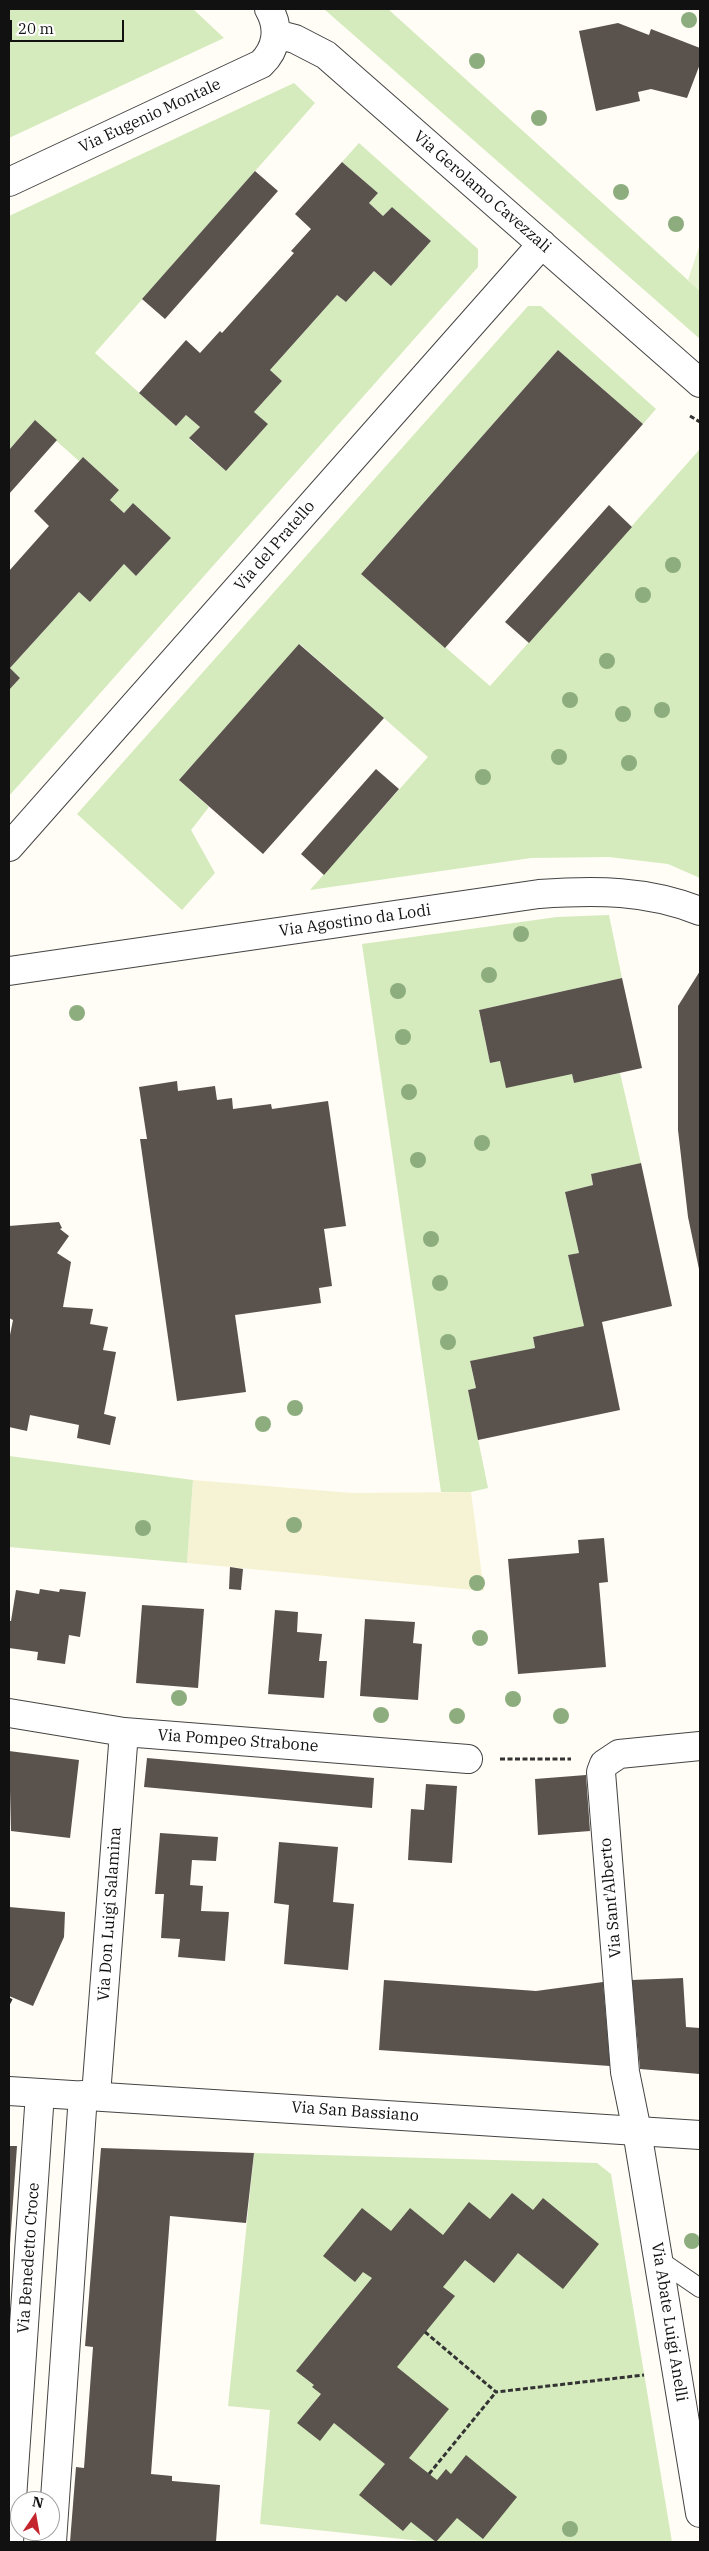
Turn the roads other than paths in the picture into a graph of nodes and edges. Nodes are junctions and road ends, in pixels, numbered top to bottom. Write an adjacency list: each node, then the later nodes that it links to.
1 (272, 22): 2 (street, Via Eugenio Montale); 3 (street, Via Gerolamo Cavezzali)
2 (9, 182)
3 (542, 244): 4 (street, Via Gerolamo Cavezzali); 5 (street, Via del Pratello)
4 (700, 383)
5 (9, 847)
6 (700, 910): 7 (street, Via Agostino da Lodi)
7 (9, 971)
8 (9, 1712): 9 (street, Via Pompeo Strabone)
9 (124, 1732): 11 (street, Via Pompeo Strabone); 14 (street, Via Don Luigi Salamina)
10 (700, 1746): 15 (street, Via Sant'Alberto)
11 (468, 1758)
12 (9, 2092): 13 (street, Via San Bassiano)
13 (40, 2093): 14 (street, Via San Bassiano); 20 (street, Via Benedetto Croce)
14 (89, 2095): 15 (street, Via San Bassiano); 21 (street)
15 (637, 2131): 16 (street, Via San Bassiano); 17 (street, Via Abate Luigi Anelli)
16 (700, 2135)
17 (659, 2260): 18 (lane); 19 (street, Via Abate Luigi Anelli)
18 (700, 2288)
19 (700, 2514)
20 (9, 2542)
21 (52, 2542)

